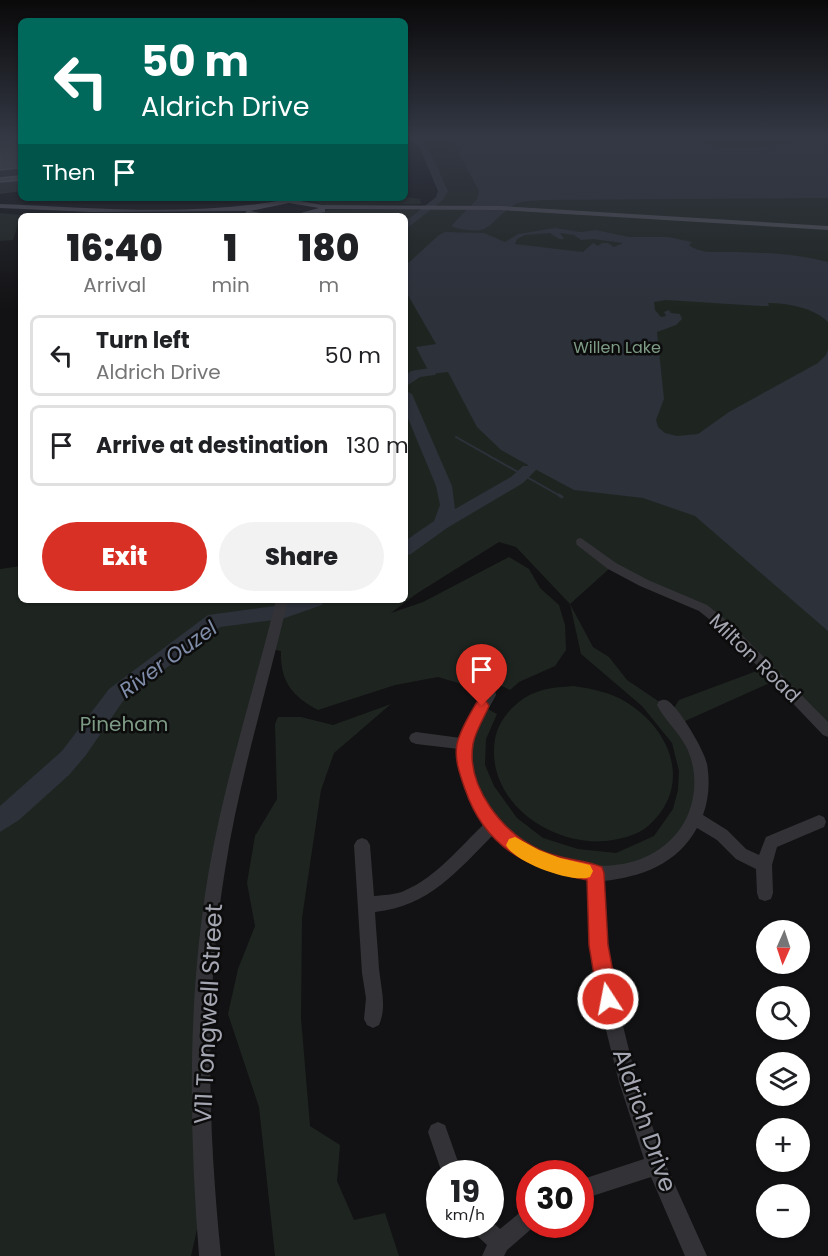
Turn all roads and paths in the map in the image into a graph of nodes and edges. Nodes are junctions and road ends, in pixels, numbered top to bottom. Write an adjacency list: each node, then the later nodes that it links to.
1 (298, 201): 3 (street)
2 (271, 202): 3 (main road); 4 (main road); 7 (main road)
3 (302, 203): 5 (main road); 8 (main road)
4 (0, 208): 6 (main road)
5 (329, 208): 9 (main road); 10 (main road)
6 (76, 213)
7 (267, 213)
8 (301, 213)
9 (307, 213)
10 (828, 230)
11 (581, 542): 15 (street, Milton Road)
12 (281, 603): 33 (street, V11 Tongwell Street)
13 (490, 695): 17 (street)
14 (664, 705): 18 (street)
15 (828, 731)
16 (416, 738): 17 (street)
17 (465, 744): 20 (street)
18 (695, 818): 22 (street); 23 (street)
19 (819, 822): 22 (street)
20 (492, 826): 23 (street); 25 (street)
21 (362, 845): 25 (street)
22 (764, 865): 24 (street)
23 (595, 873): 29 (street, Aldrich Drive)
24 (765, 893)
25 (368, 905): 26 (street)
26 (373, 1019)
27 (438, 1132): 28 (street)
28 (448, 1160)
29 (656, 1165): 30 (street); 34 (street, Aldrich Drive)
30 (594, 1185)
31 (516, 1230): 32 (street)
32 (496, 1249)
33 (210, 1256)
34 (696, 1256)

